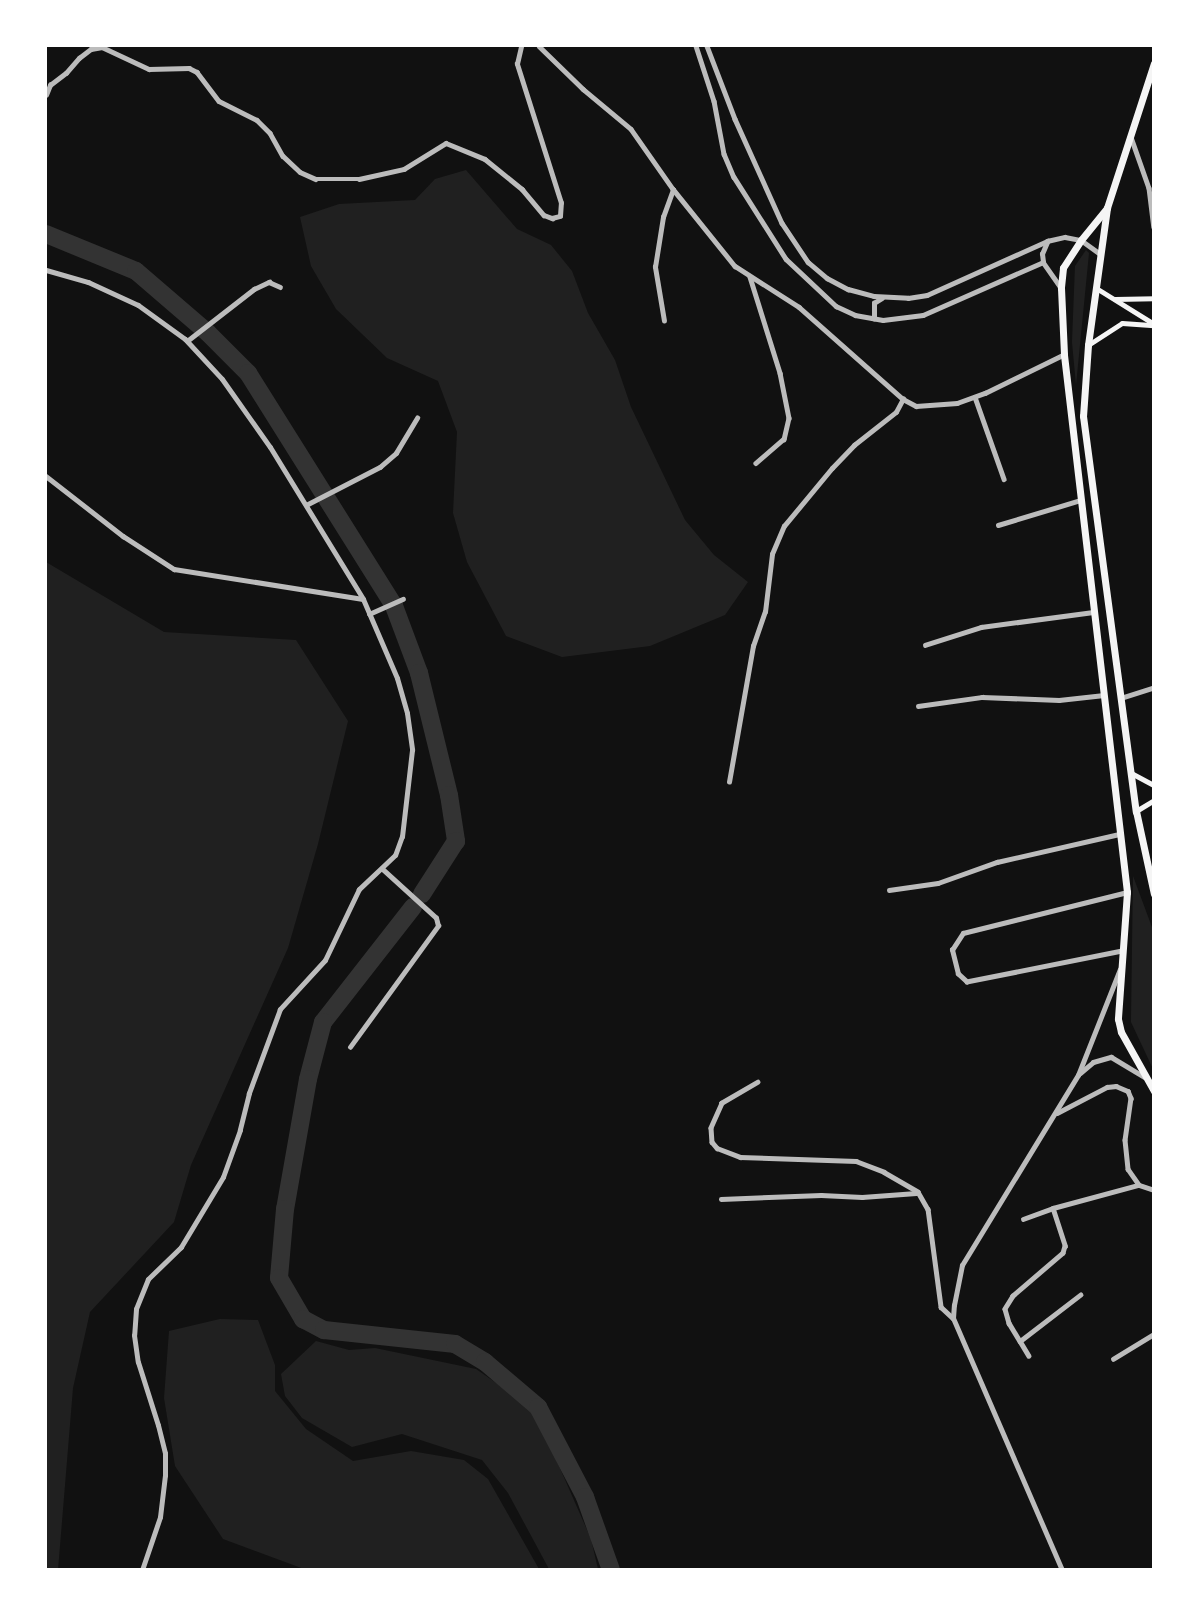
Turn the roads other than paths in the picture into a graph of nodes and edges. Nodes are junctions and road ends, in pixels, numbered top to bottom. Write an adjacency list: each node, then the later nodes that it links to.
1 (521, 46): 6 (street)
2 (539, 46): 8 (street)
3 (696, 46): 23 (street)
4 (707, 46): 20 (street)
5 (1153, 63): 7 (highway)
6 (46, 95)
7 (1130, 135): 9 (highway); 10 (street)
8 (673, 189): 16 (street); 24 (street)
9 (1107, 208): 11 (highway); 13 (highway)
10 (1153, 226)
11 (1081, 240): 12 (street); 13 (street); 18 (highway)
12 (1047, 241): 14 (street); 20 (street)
13 (1100, 255): 19 (highway)
14 (1043, 262): 18 (street); 23 (street)
15 (46, 270): 26 (street)
16 (750, 276): 30 (street); 32 (street)
17 (280, 287): 26 (street)
18 (1061, 288): 28 (highway)
19 (1096, 288): 22 (main road); 27 (highway)
20 (883, 298): 23 (street)
21 (1153, 298): 22 (main road)
22 (1113, 299): 25 (main road)
23 (874, 319)
24 (664, 321)
25 (1153, 324): 27 (main road)
26 (187, 341): 36 (street)
27 (1088, 345): 45 (highway)
28 (1064, 355): 29 (street); 35 (highway)
29 (975, 397): 30 (street); 34 (street)
30 (902, 399): 48 (street)
31 (418, 418): 36 (street)
32 (756, 463)
33 (46, 476): 38 (street)
34 (1004, 479)
35 (1081, 500): 37 (street); 40 (highway)
36 (306, 505): 38 (street)
37 (998, 524)
38 (363, 599): 41 (street)
39 (403, 599): 41 (street)
40 (1094, 612): 42 (street); 44 (highway)
41 (371, 613): 53 (street)
42 (925, 645)
43 (1153, 687): 45 (street)
44 (1104, 695): 46 (street); 52 (highway)
45 (1121, 698): 47 (highway)
46 (918, 706)
47 (1131, 773): 49 (main road); 51 (highway)
48 (729, 782)
49 (1153, 785)
50 (1153, 800): 51 (main road)
51 (1136, 811): 56 (highway)
52 (1119, 834): 54 (street); 55 (highway)
53 (382, 869): 59 (street); 78 (street)
54 (889, 890)
55 (1128, 892): 57 (highway); 57 (street)
56 (1153, 894)
57 (1123, 951): 58 (highway)
58 (1122, 963): 60 (street); 61 (highway)
59 (350, 1047)
60 (1078, 1075): 61 (street); 65 (street)
61 (1145, 1077): 63 (street); 64 (highway)
62 (758, 1082): 68 (street)
63 (1153, 1085)
64 (1153, 1091)
65 (1057, 1113): 66 (street); 73 (street)
66 (1139, 1185): 67 (street); 70 (street)
67 (1153, 1190)
68 (918, 1192): 69 (street); 73 (street)
69 (721, 1199)
70 (1053, 1208): 71 (street); 75 (street)
71 (1023, 1219)
72 (1080, 1295): 75 (street)
73 (953, 1318): 79 (street)
74 (1153, 1334): 77 (street)
75 (1020, 1341): 76 (street)
76 (1028, 1356)
77 (1113, 1359)
78 (142, 1570)
79 (1062, 1570)

